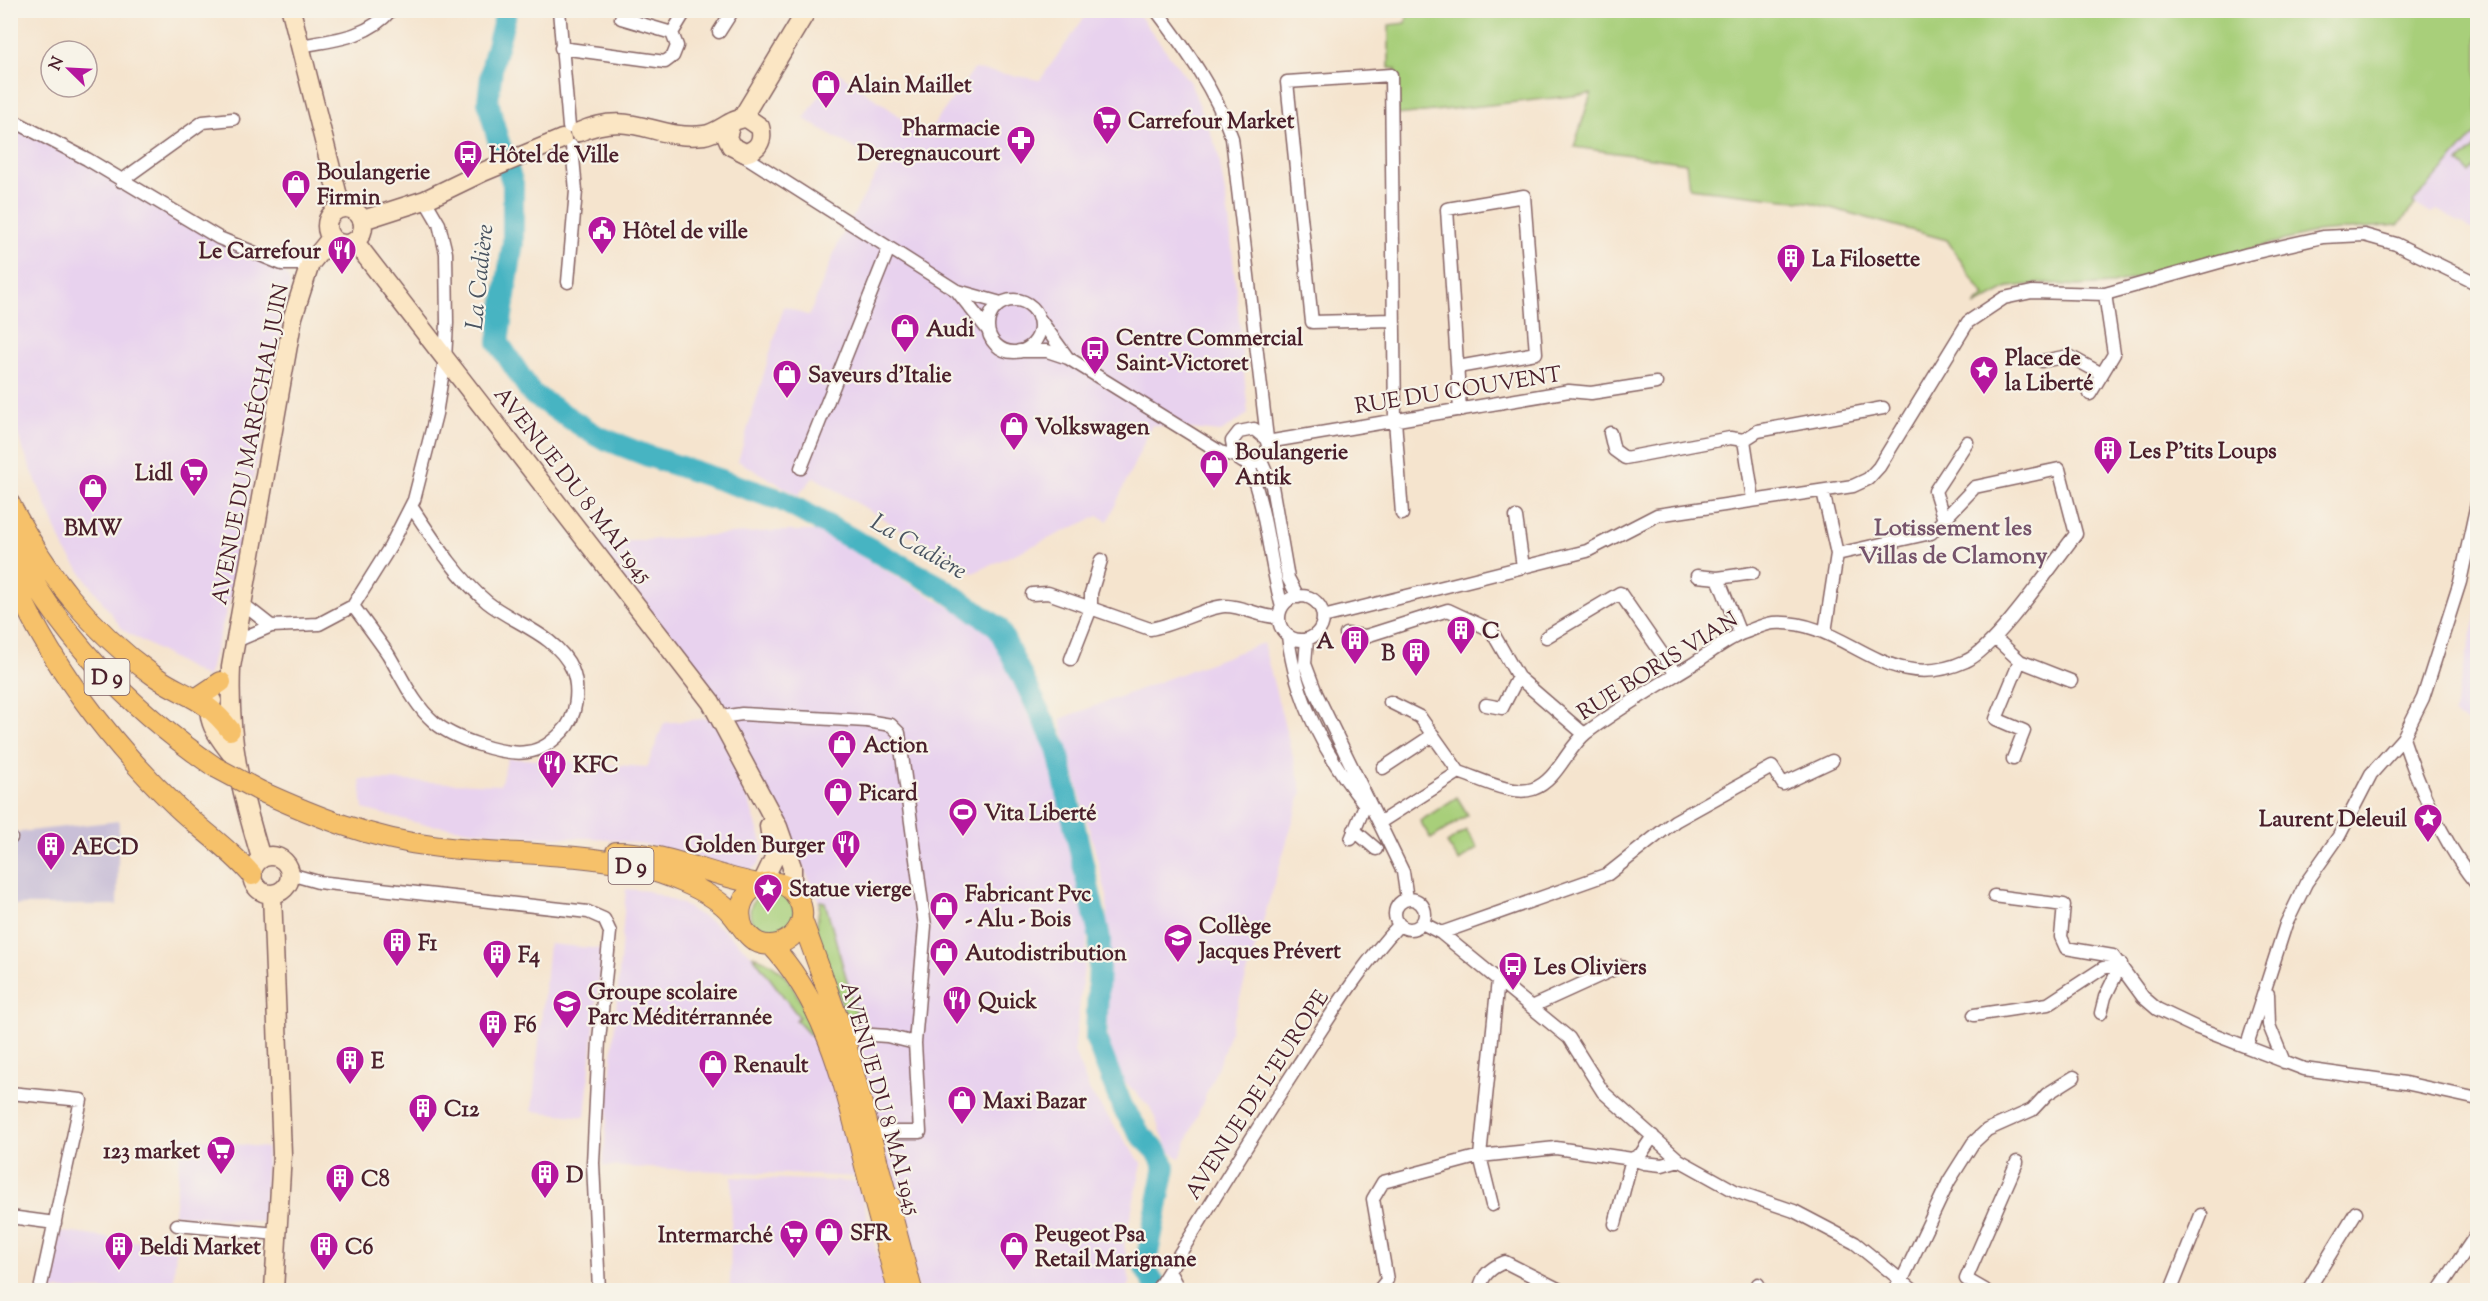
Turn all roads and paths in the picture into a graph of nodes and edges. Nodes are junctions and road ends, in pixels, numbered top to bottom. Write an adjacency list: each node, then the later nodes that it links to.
1 (291, 10): 11 (main road)
2 (392, 10): 11 (street)
3 (560, 10): 12 (street)
4 (686, 10): 10 (street)
5 (733, 10): 9 (street)
6 (807, 10): 15 (main road)
7 (1156, 10): 46 (street)
8 (621, 18): 10 (street)
9 (719, 32)
10 (672, 33): 12 (street)
11 (299, 46): 23 (main road)
12 (561, 48): 17 (street)
13 (10, 119): 21 (street)
14 (233, 119): 21 (street)
15 (743, 121): 16 (main road); 18 (main road); 19 (main road)
16 (707, 134): 17 (main road); 19 (main road)
17 (570, 136): 22 (main road); 29 (street)
18 (759, 144): 19 (main road); 20 (street)
19 (734, 147): 20 (street)
20 (760, 164): 27 (street)
21 (121, 181): 28 (street)
22 (425, 200): 24 (main road); 39 (street)
23 (341, 207): 24 (main road); 25 (main road)
24 (363, 220): 26 (main road)
25 (332, 238): 26 (main road); 28 (main road, AVENUE DU MARÉCHAL JUIN)
26 (355, 242): 39 (main road, AVENUE DU 8 MAI 1945)
27 (889, 248): 31 (street); 58 (street)
28 (310, 264): 78 (main road, AVENUE DU MARÉCHAL JUIN)
29 (568, 282)
30 (2478, 284): 32 (street)
31 (957, 291): 33 (street); 36 (street)
32 (2105, 294): 42 (street); 59 (street)
33 (1001, 303): 34 (street); 36 (street)
34 (1038, 316): 37 (street); 38 (street)
35 (1392, 320): 35 (street); 48 (street)
36 (988, 330): 37 (street)
37 (1019, 351): 38 (street)
38 (1068, 358): 53 (street)
39 (445, 359): 63 (street); 101 (main road, AVENUE DU 8 MAI 1945)
40 (2042, 361): 42 (street)
41 (1458, 367): 41 (street); 47 (street)
42 (2102, 374): 44 (street)
43 (1656, 383): 47 (street, RUE DU COUVENT)
44 (2090, 394)
45 (1883, 408): 52 (street)
46 (1262, 409): 49 (street); 51 (street)
47 (1460, 410): 48 (street, RUE DU COUVENT)
48 (1395, 420): 51 (street, RUE DU COUVENT); 64 (street)
49 (1248, 428): 51 (street); 54 (street)
50 (1610, 433): 52 (street)
51 (1266, 440): 57 (street)
52 (1744, 440): 60 (street)
53 (1203, 441): 54 (street); 56 (street)
54 (1233, 441): 56 (street)
55 (1967, 442): 66 (street)
56 (1234, 456): 57 (street)
57 (1254, 463): 77 (street); 81 (street)
58 (801, 468)
59 (1823, 491): 60 (street); 69 (street)
60 (1753, 499): 71 (street)
61 (2478, 499): 105 (street)
62 (10, 504): 98 (main road)
63 (411, 506): 79 (street); 79 (street)
64 (1402, 513)
65 (1516, 517): 71 (street)
66 (1944, 520): 69 (street); 89 (street, RUE BORIS VIAN)
67 (10, 532): 72 (main road, D 9)
68 (10, 538): 72 (main road, D 9)
69 (1837, 554): 84 (street)
70 (1101, 560): 80 (street)
71 (1523, 567): 82 (street)
72 (17, 568): 115 (main road, D 9, bridge); 116 (main road)
73 (1753, 573): 75 (street)
74 (1697, 576): 75 (street)
75 (1718, 578): 86 (street)
76 (1032, 594): 80 (street)
77 (1298, 597): 81 (street); 82 (street)
78 (243, 604): 83 (street); 91 (main road, AVENUE DU MARÉCHAL JUIN)
79 (353, 606): 83 (street)
80 (1091, 608): 81 (street); 92 (street)
81 (1281, 612): 87 (street)
82 (1323, 617): 90 (street)
83 (271, 626): 91 (street)
84 (1825, 632): 86 (street, RUE BORIS VIAN); 89 (street, RUE BORIS VIAN)
85 (1346, 634): 96 (street)
86 (1740, 634): 95 (street, RUE BORIS VIAN)
87 (1288, 636): 90 (street); 112 (street)
88 (1546, 637): 95 (street)
89 (1995, 638): 93 (street)
90 (1307, 639): 113 (street)
91 (236, 641): 94 (main road, AVENUE DU MARÉCHAL JUIN)
92 (1071, 659)
93 (2020, 661): 97 (street); 107 (street)
94 (226, 674): 98 (main road); 102 (main road, AVENUE DU MARÉCHAL JUIN)
95 (1676, 674): 103 (street, RUE BORIS VIAN)
96 (1518, 677): 100 (street); 103 (street)
97 (2070, 681)
98 (203, 702): 102 (main road); 106 (main road, AVENUE DU MARÉCHAL JUIN)
99 (1390, 702): 104 (street)
100 (1486, 705)
101 (721, 717): 109 (main road, AVENUE DU 8 MAI 1945); 138 (street)
102 (230, 730): 106 (main road, AVENUE DU MARÉCHAL JUIN)
103 (1584, 734): 111 (street, RUE BORIS VIAN)
104 (1433, 735): 110 (street); 111 (street)
105 (2403, 738): 119 (street); 133 (street)
106 (234, 757): 116 (main road, AVENUE DU MARÉCHAL JUIN)
107 (2013, 759)
108 (1832, 761): 128 (street)
109 (744, 763): 118 (main road); 120 (main road)
110 (1383, 768)
111 (1459, 772): 113 (street)
112 (1365, 805): 113 (street); 114 (street)
113 (1380, 823): 114 (street)
114 (1388, 842): 123 (street)
115 (500, 851): 118 (main road, D 9); 127 (main road, D 9)
116 (256, 867): 117 (main road); 121 (main road)
117 (290, 874): 121 (main road); 163 (street)
118 (761, 884): 120 (main road); 127 (main road)
119 (2478, 886)
120 (792, 890): 124 (main road)
121 (272, 894): 158 (main road)
122 (1994, 896): 130 (street)
123 (1407, 899): 125 (street); 126 (street)
124 (802, 920): 129 (main road); 137 (main road, AVENUE DU 8 MAI 1945)
125 (1422, 923): 126 (street); 128 (street)
126 (1399, 925): 159 (street, AVENUE DE L'EUROPE)
127 (744, 930): 129 (main road)
128 (1440, 933): 132 (street)
129 (771, 945): 164 (main road, AVENUE DU 8 MAI 1945)
130 (2121, 964): 135 (street); 136 (street); 139 (street)
131 (1621, 966): 134 (street)
132 (1498, 980): 134 (street); 146 (street)
133 (2268, 984): 139 (street); 140 (street)
134 (1531, 1007): 145 (street)
135 (2101, 1013)
136 (1974, 1015)
137 (843, 1033): 138 (street); 144 (main road, AVENUE DU 8 MAI 1945)
138 (915, 1043): 144 (street)
139 (2247, 1045): 140 (street)
140 (2284, 1062): 143 (street)
141 (2074, 1077): 160 (street)
142 (10, 1093): 154 (street)
143 (2478, 1099)
144 (870, 1132): 165 (main road, AVENUE DU 8 MAI 1945)
145 (1653, 1137): 147 (street); 148 (street)
146 (1480, 1156): 147 (street); 150 (street); 168 (street)
147 (1632, 1159): 148 (street); 155 (street)
148 (1679, 1160): 160 (street)
149 (2016, 1162): 173 (street)
150 (1492, 1205)
151 (2356, 1212): 175 (street)
152 (2201, 1215): 174 (street)
153 (10, 1217): 154 (street)
154 (55, 1222): 161 (street)
155 (1615, 1224)
156 (177, 1225): 158 (street)
157 (2478, 1232): 176 (street)
158 (277, 1234): 162 (main road)
159 (1167, 1275): 166 (street, AVENUE DE L'EUROPE); 167 (street)
160 (1902, 1280): 171 (street); 172 (street)
161 (40, 1290)
162 (274, 1290)
163 (599, 1290)
164 (898, 1290)
165 (912, 1290)
166 (1157, 1290)
167 (1179, 1290)
168 (1379, 1290)
169 (1480, 1290): 170 (street)
170 (1560, 1290)
171 (1893, 1290)
172 (1913, 1290)
173 (1985, 1290)
174 (2171, 1290)
175 (2308, 1290)
176 (2439, 1290)

